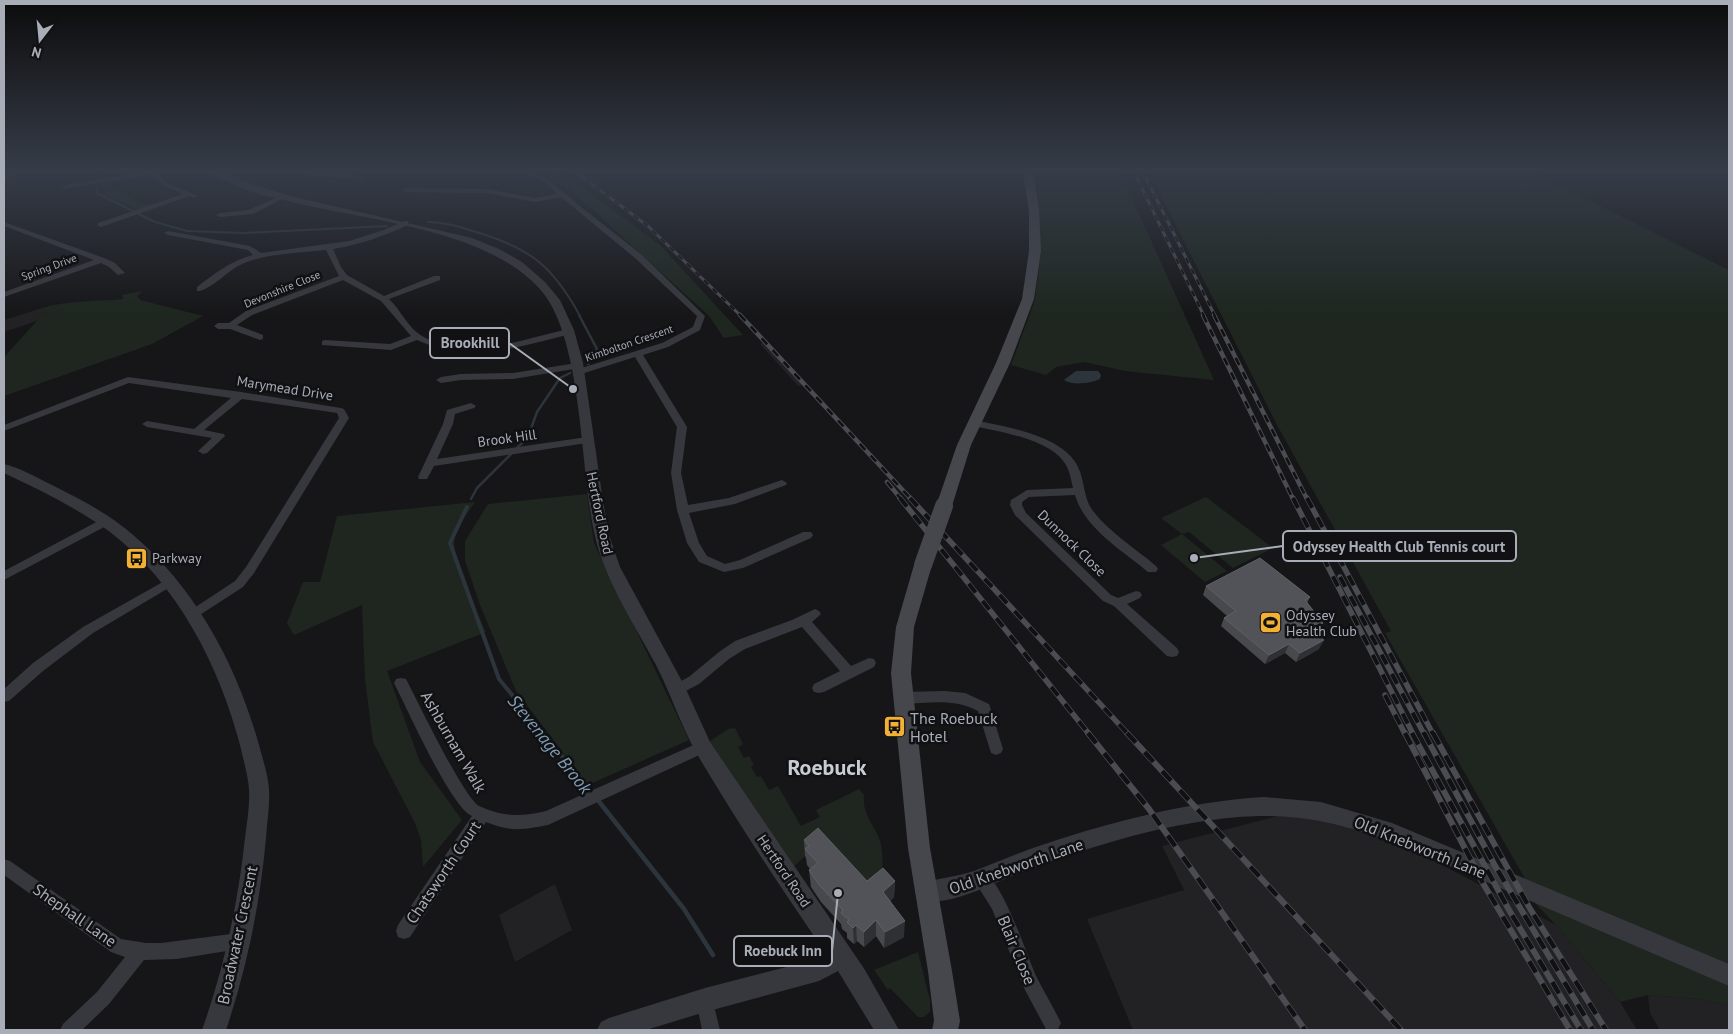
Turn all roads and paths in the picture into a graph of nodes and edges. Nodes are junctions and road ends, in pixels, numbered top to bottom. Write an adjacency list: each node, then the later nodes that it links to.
1 (113, 220): 7 (street)
2 (392, 220): 6 (street, Hertford Road)
3 (593, 220): 24 (street, Kimbolton Crescent)
4 (1034, 220): 29 (main road)
5 (5, 222): 11 (street, Spring Drive)
6 (405, 223): 9 (street); 20 (street, Hertford Road)
7 (101, 224)
8 (170, 235): 10 (street)
9 (328, 247): 10 (street); 13 (street)
10 (259, 256): 15 (street)
11 (101, 260): 12 (street, Spring Drive); 16 (street, Spring Drive)
12 (121, 272)
13 (344, 277): 17 (street); 19 (street, Devonshire Close)
14 (437, 278): 17 (street)
15 (190, 286)
16 (4, 295)
17 (383, 298): 22 (street)
18 (218, 326): 19 (street, Devonshire Close)
19 (231, 326): 21 (street, Devonshire Close)
20 (568, 332): 22 (street); 25 (street, Hertford Road)
21 (260, 337)
22 (418, 337): 23 (street)
23 (325, 343)
24 (638, 354): 25 (street, Kimbolton Crescent); 40 (street)
25 (578, 369): 26 (street, Kimbolton Crescent); 33 (street, Hertford Road)
26 (441, 380)
27 (241, 395): 31 (street, Marymead Drive); 32 (street); 48 (street, Marymead Drive)
28 (471, 406): 35 (street)
29 (974, 423): 39 (street); 56 (main road, bridge)
30 (147, 424): 32 (street)
31 (4, 428)
32 (196, 432): 34 (street)
33 (587, 440): 35 (street, Brook Hill); 54 (street, Hertford Road)
34 (203, 451)
35 (430, 463): 37 (street)
36 (4, 468): 41 (street, Broadwater Crescent)
37 (423, 477)
38 (782, 483): 40 (street)
39 (1078, 490): 43 (street); 47 (street, Dunnock Close)
40 (684, 510): 42 (street)
41 (104, 522): 44 (street); 45 (street, Broadwater Crescent)
42 (807, 535)
43 (1152, 569)
44 (4, 576)
45 (168, 583): 48 (street, Broadwater Crescent); 55 (street)
46 (1136, 595): 47 (street)
47 (1118, 603): 49 (street, Dunnock Close)
48 (192, 615): 64 (street, Broadwater Crescent)
49 (1172, 652)
50 (869, 663): 51 (street)
51 (849, 672): 53 (street); 54 (street)
52 (401, 683): 59 (street, Ashburnam Walk)
53 (819, 688)
54 (678, 690): 57 (street, Hertford Road)
55 (4, 697)
56 (903, 698): 58 (street); 62 (main road)
57 (703, 747): 59 (street, Ashburnam Walk); 66 (street, Hertford Road)
58 (996, 749)
59 (483, 813): 63 (street, Chatsworth Court)
60 (4, 866): 65 (street, Shephall Lane)
61 (980, 877): 62 (street, Old Knebworth Lane); 67 (street, Old Knebworth Lane); 69 (street, Blair Close)
62 (926, 892): 75 (main road)
63 (404, 931)
64 (239, 941): 65 (street, Shephall Lane); 71 (street, Broadwater Crescent)
65 (139, 953): 70 (street)
66 (841, 955): 68 (street); 74 (street, Hertford Road)
67 (1729, 975)
68 (706, 1000): 72 (street); 73 (street)
69 (1052, 1023)
70 (69, 1030)
71 (214, 1030)
72 (612, 1030)
73 (711, 1030)
74 (887, 1030)
75 (946, 1030)

